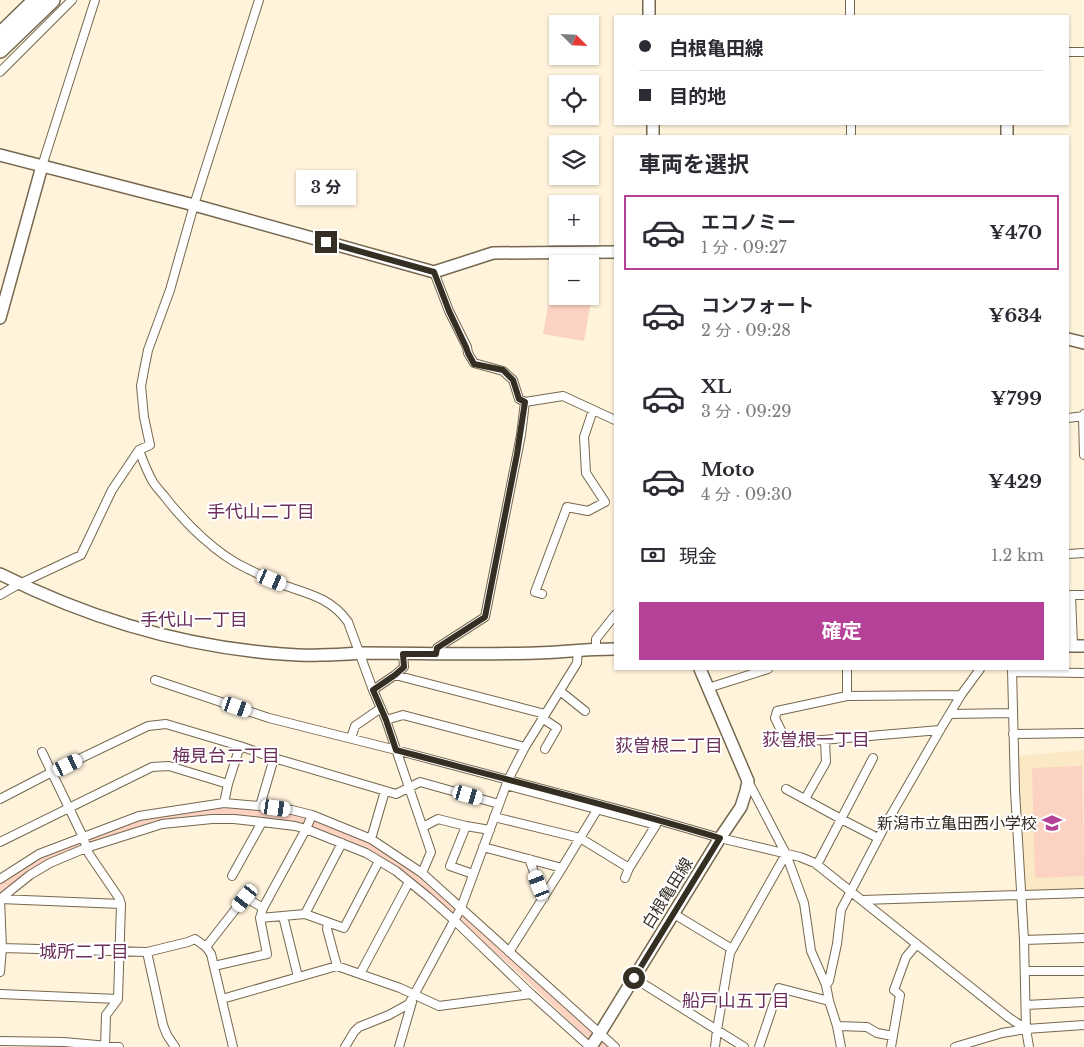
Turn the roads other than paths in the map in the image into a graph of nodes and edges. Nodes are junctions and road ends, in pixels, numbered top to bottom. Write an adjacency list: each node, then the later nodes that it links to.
1 (26, 0): 11 (highway)
2 (36, 0): 12 (highway)
3 (52, 0): 13 (highway)
4 (72, 0): 16 (street)
5 (95, 0): 18 (street)
6 (259, 0): 19 (street)
7 (649, 0): 9 (street)
8 (850, 0): 10 (street)
9 (649, 15)
10 (850, 15)
11 (0, 27)
12 (0, 35)
13 (0, 50)
14 (1069, 52): 15 (street)
15 (1084, 52)
16 (0, 72)
17 (0, 155): 18 (street)
18 (42, 166): 19 (street); 22 (street)
19 (194, 205): 21 (street); 30 (street)
20 (614, 252): 21 (street)
21 (434, 272): 25 (street)
22 (0, 318)
23 (1069, 339): 24 (street)
24 (1084, 343)
25 (525, 402): 26 (street); 46 (street)
26 (593, 410): 29 (street); 36 (street)
27 (1084, 416): 28 (street); 31 (street)
28 (1069, 418)
29 (614, 420)
30 (139, 450): 35 (street); 44 (street)
31 (1084, 455)
32 (1084, 553): 33 (street)
33 (1069, 554)
34 (0, 574): 35 (street)
35 (19, 584): 37 (street); 44 (street)
36 (542, 594)
37 (0, 595)
38 (1084, 595): 40 (street)
39 (614, 616): 41 (street)
40 (1075, 646)
41 (596, 649): 42 (street); 43 (street)
42 (614, 649)
43 (578, 650): 46 (street); 57 (street)
44 (359, 654): 45 (street); 56 (street)
45 (403, 654): 46 (street); 53 (street)
46 (436, 654)
47 (700, 670): 55 (street)
48 (765, 670): 55 (street)
49 (847, 670): 59 (street)
50 (979, 670): 58 (street)
51 (1012, 670): 52 (street); 62 (street)
52 (1084, 673)
53 (395, 675): 56 (street); 64 (street)
54 (155, 680): 69 (street)
55 (708, 688): 79 (street)
56 (373, 690): 60 (street)
57 (560, 691): 61 (street); 64 (street)
58 (961, 695): 59 (street); 63 (street)
59 (847, 696): 70 (street)
60 (381, 708): 65 (street); 69 (street)
61 (585, 711)
62 (1013, 713): 63 (street); 68 (street)
63 (950, 714): 66 (street)
64 (544, 716): 72 (street); 73 (street)
65 (386, 720): 72 (street); 74 (street)
66 (940, 730): 70 (street); 103 (street)
67 (1084, 733): 68 (street)
68 (1013, 734): 123 (street)
69 (351, 738): 74 (street)
70 (825, 740): 86 (street)
71 (240, 746): 76 (street); 78 (street); 81 (street)
72 (525, 747): 80 (street)
73 (545, 748)
74 (396, 750): 80 (street); 83 (street)
75 (42, 752): 78 (street)
76 (274, 758): 84 (street); 89 (street)
77 (873, 758): 94 (street)
78 (52, 772): 85 (street); 90 (street)
79 (748, 781): 102 (street, 白根亀田線); 109 (street)
80 (507, 783): 88 (street); 91 (street); 102 (street)
81 (228, 784): 87 (street); 90 (street)
82 (786, 788): 86 (street)
83 (409, 789): 84 (street); 88 (street); 97 (street)
84 (385, 791): 104 (street)
85 (0, 799)
86 (805, 799): 94 (street)
87 (224, 803): 89 (street); 100 (street)
88 (499, 804): 93 (street)
89 (260, 806): 92 (street)
90 (69, 808): 100 (street); 105 (street)
91 (597, 810): 101 (street); 114 (street)
92 (312, 815): 98 (street); 104 (street)
93 (494, 817): 99 (street); 101 (street)
94 (841, 819): 103 (street); 112 (street)
95 (262, 822): 98 (street); 108 (street); 117 (street)
96 (466, 826): 97 (street); 99 (street); 116 (street)
97 (423, 828): 115 (street)
98 (306, 829): 106 (street); 128 (street)
99 (490, 830): 107 (street)
100 (83, 837): 108 (street); 119 (street)
101 (580, 838): 113 (street); 114 (street)
102 (720, 838): 109 (street); 131 (street, 白根亀田線)
103 (878, 838): 121 (street)
104 (371, 839): 115 (street)
105 (0, 842)
106 (342, 844): 111 (street); 130 (street)
107 (483, 847): 110 (street); 116 (street)
108 (86, 848): 125 (street); 127 (street)
109 (786, 854): 112 (street); 141 (street); 153 (street)
110 (529, 859): 113 (street); 124 (street)
111 (380, 861): 120 (street); 135 (street)
112 (817, 865): 121 (street)
113 (562, 868): 124 (street)
114 (629, 868): 118 (street)
115 (422, 872): 129 (street)
116 (473, 874): 129 (street)
117 (232, 876)
118 (625, 878)
119 (0, 879)
120 (409, 882): 134 (street); 150 (street)
121 (850, 891): 126 (street); 153 (street)
122 (1084, 893): 123 (street)
123 (1020, 894): 126 (street); 137 (street)
124 (544, 898): 144 (street)
125 (0, 899): 127 (street); 140 (street)
126 (862, 900): 138 (street)
127 (121, 904): 142 (street)
128 (263, 908): 133 (street); 139 (street)
129 (461, 908): 134 (street); 144 (street)
130 (305, 914): 132 (street); 135 (street)
131 (674, 914): 141 (street); 152 (street, 白根亀田線)
132 (283, 916): 133 (street); 151 (street)
133 (260, 918): 145 (street)
134 (454, 920): 155 (street); 156 (street)
135 (328, 923): 146 (street)
136 (1084, 938): 137 (street)
137 (1024, 940): 149 (street)
138 (917, 944): 164 (street); 167 (street)
139 (206, 947): 143 (street); 145 (street)
140 (2, 948): 142 (street); 148 (street)
141 (732, 949): 165 (street)
142 (120, 952): 143 (street); 157 (street)
143 (147, 952): 171 (street)
144 (510, 952): 166 (street)
145 (214, 966): 158 (street)
146 (337, 966): 150 (street); 151 (street)
147 (1084, 971): 149 (street)
148 (0, 972)
149 (1025, 972): 161 (street)
150 (360, 974): 156 (street)
151 (298, 977): 158 (street)
152 (634, 978): 165 (street); 166 (street, 白根亀田線)
153 (826, 985): 159 (street)
154 (0, 994): 157 (street)
155 (531, 994): 156 (street); 175 (street)
156 (414, 995): 173 (street); 174 (street)
157 (118, 999): 169 (street)
158 (222, 999): 172 (street)
159 (829, 1001): 163 (street); 179 (street)
160 (1084, 1002): 161 (street)
161 (1026, 1005): 164 (street)
162 (1084, 1025): 164 (street)
163 (837, 1026): 167 (street); 180 (street)
164 (1026, 1029): 182 (street); 183 (street)
165 (717, 1030): 177 (street); 178 (street)
166 (600, 1033): 175 (street, 白根亀田線); 176 (street)
167 (893, 1036): 181 (street)
168 (0, 1041): 169 (street)
169 (105, 1046): 170 (street)
170 (118, 1047)
171 (175, 1047)
172 (233, 1047)
173 (345, 1047)
174 (399, 1047)
175 (590, 1047)
176 (615, 1047)
177 (716, 1047)
178 (744, 1047)
179 (758, 1047)
180 (841, 1047)
181 (892, 1047)
182 (955, 1047)
183 (1029, 1047)

